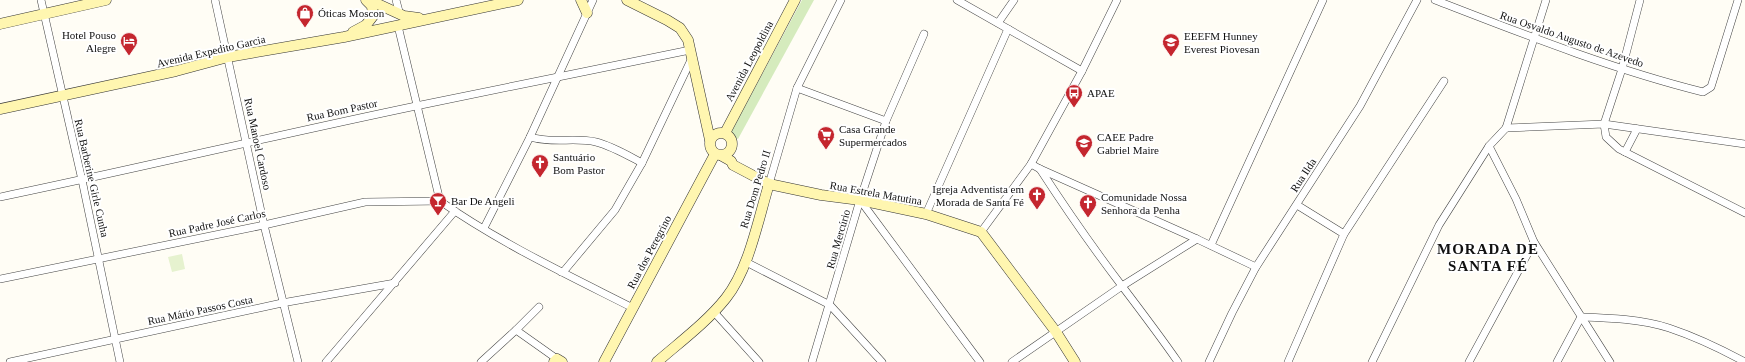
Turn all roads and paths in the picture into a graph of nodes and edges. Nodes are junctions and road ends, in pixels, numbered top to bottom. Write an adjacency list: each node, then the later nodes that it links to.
1 (41, 0): 22 (street, Rua Barberine Girle Cunha)
2 (106, 0): 22 (street)
3 (216, 0): 33 (street, Rua Manoel Cardoso)
4 (367, 0): 23 (street, Avenida Expedito Garcia); 30 (street)
5 (396, 0): 23 (street)
6 (518, 0): 24 (street, Avenida Expedito Garcia)
7 (581, 0): 21 (street)
8 (593, 0): 21 (street)
9 (627, 0): 32 (street)
10 (795, 0): 46 (street, Avenida Leopoldina)
11 (841, 0): 38 (street, Rua Dom Pedro II)
12 (957, 0): 25 (street)
13 (1014, 0): 25 (street)
14 (1117, 0): 35 (street)
15 (1323, 0): 74 (street)
16 (1417, 0): 64 (street, Rua Ilda)
17 (1435, 0): 31 (street, Rua Osvaldo Augusto de Azevedo)
18 (1546, 0): 31 (street)
19 (1640, 0): 34 (street)
20 (1738, 0): 34 (street, Rua Osvaldo Augusto de Azevedo)
21 (586, 13): 36 (street)
22 (44, 14): 26 (street); 39 (street, Rua Barberine Girle Cunha)
23 (400, 15): 24 (street, Avenida Expedito Garcia)
24 (427, 19): 27 (street, Avenida Expedito Garcia)
25 (998, 23): 28 (street)
26 (0, 24)
27 (398, 26): 30 (street, Avenida Expedito Garcia); 40 (street)
28 (1008, 29): 35 (street); 67 (street)
29 (924, 34): 42 (street, Rua Mercúrio)
30 (344, 37): 33 (street, Avenida Expedito Garcia)
31 (1534, 39): 34 (street, Rua Osvaldo Augusto de Azevedo); 44 (street)
32 (691, 55): 36 (street, Rua Bom Pastor); 48 (street); 56 (street)
33 (228, 57): 39 (street, Avenida Expedito Garcia); 49 (street, Rua Manoel Cardoso)
34 (1622, 69): 43 (street)
35 (1082, 71): 57 (street)
36 (557, 78): 40 (street, Rua Bom Pastor); 47 (street)
37 (1444, 81): 71 (street)
38 (797, 88): 42 (street); 60 (street, Rua Dom Pedro II)
39 (62, 96): 41 (street, Avenida Expedito Garcia); 59 (street, Rua Barberine Girle Cunha)
40 (416, 106): 49 (street, Rua Bom Pastor); 63 (street)
41 (0, 109)
42 (886, 121): 62 (street, Rua Mercúrio)
43 (1604, 124): 44 (street); 45 (street); 53 (street)
44 (1506, 128): 51 (street)
45 (1638, 128): 50 (street); 53 (street)
46 (725, 133): 48 (street); 52 (street)
47 (530, 137): 56 (street); 69 (street)
48 (710, 140): 54 (street)
49 (247, 142): 59 (street, Rua Bom Pastor); 68 (street, Rua Manoel Cardoso)
50 (1745, 144)
51 (1489, 146): 73 (street); 108 (street)
52 (731, 150): 54 (street); 55 (street)
53 (1625, 152): 66 (street)
54 (718, 155): 55 (street, Rua Estrela Matutina); 85 (street, Rua dos Peregrino)
55 (731, 161): 60 (street, Rua Estrela Matutina)
56 (642, 163): 78 (street)
57 (1032, 164): 58 (street); 70 (street)
58 (1040, 169): 72 (street); 81 (street)
59 (82, 180): 61 (street, Rua Bom Pastor); 75 (street, Rua Barberine Girle Cunha)
60 (769, 184): 62 (street, Rua Estrela Matutina); 76 (street, Rua Dom Pedro II)
61 (0, 196)
62 (860, 200): 67 (street, Rua Estrela Matutina); 83 (street, Rua Mercúrio); 102 (street)
63 (440, 201): 65 (street); 68 (street, Rua Padre José Carlos)
64 (1297, 205): 71 (street); 77 (street, Rua Ilda)
65 (455, 211): 69 (street); 80 (street)
66 (1745, 213)
67 (926, 214): 70 (street, Rua Estrela Matutina)
68 (264, 225): 75 (street, Rua Padre José Carlos); 82 (street, Rua Manoel Cardoso)
69 (484, 228): 78 (street)
70 (981, 232): 89 (street)
71 (1344, 234): 107 (street)
72 (1197, 239): 74 (street); 81 (street)
73 (1534, 242): 87 (street); 109 (street)
74 (1211, 245): 77 (street)
75 (99, 258): 79 (street, Rua Padre José Carlos); 90 (street, Rua Barberine Girle Cunha)
76 (746, 262): 83 (street); 86 (street, Rua Dom Pedro II)
77 (1256, 267): 106 (street, Rua Ilda)
78 (561, 272): 85 (street)
79 (0, 279)
80 (395, 283): 82 (street, Rua Mário Passos Costa); 95 (street)
81 (1122, 286): 89 (street); 105 (street)
82 (282, 303): 90 (street, Rua Mário Passos Costa); 94 (street, Rua Manoel Cardoso)
83 (830, 305): 100 (street, Rua Mercúrio); 101 (street)
84 (539, 307): 88 (street)
85 (633, 308): 97 (street, Rua dos Peregrino)
86 (714, 312): 98 (street, Rua Dom Pedro II); 99 (street)
87 (1581, 317): 110 (street); 111 (street); 112 (street)
88 (516, 330): 91 (street); 96 (street)
89 (1056, 332): 103 (street); 104 (street)
90 (115, 339): 92 (street, Rua Mário Passos Costa); 93 (street, Rua Barberine Girle Cunha)
91 (558, 361)
92 (10, 362)
93 (120, 362)
94 (298, 362)
95 (326, 362)
96 (481, 362)
97 (604, 362)
98 (657, 362)
99 (759, 362)
100 (812, 362)
101 (882, 362)
102 (980, 362)
103 (1012, 362)
104 (1075, 362)
105 (1178, 362)
106 (1209, 362)
107 (1288, 362)
108 (1372, 362)
109 (1469, 362)
110 (1557, 362)
111 (1610, 362)
112 (1745, 362)

